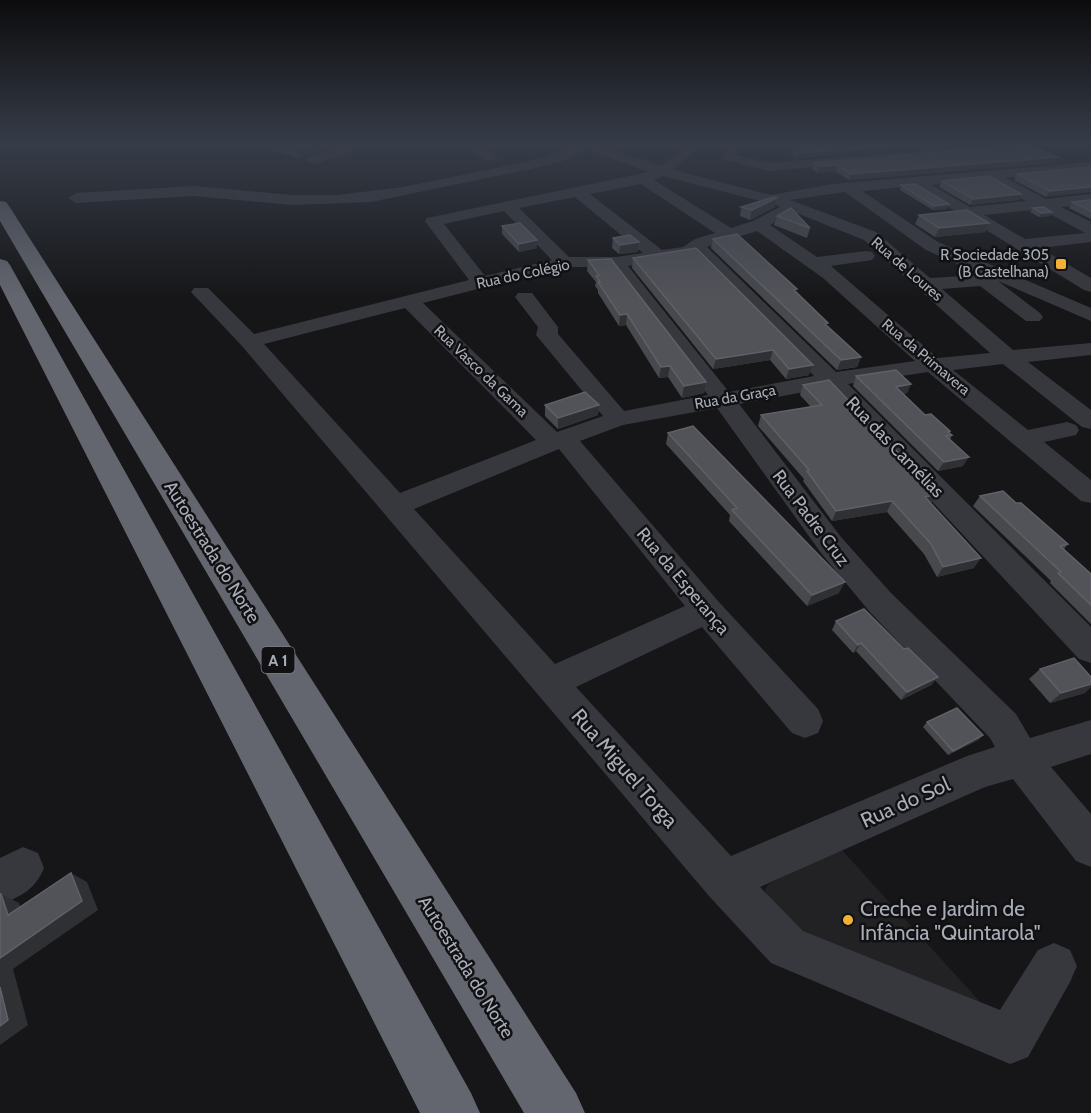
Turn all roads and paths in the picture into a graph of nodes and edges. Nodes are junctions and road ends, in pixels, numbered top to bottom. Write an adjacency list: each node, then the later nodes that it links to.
1 (111, 196): 12 (street)
2 (248, 196): 3 (street)
3 (374, 196)
4 (552, 196): 16 (street)
5 (583, 196): 28 (street)
6 (669, 196): 23 (street)
7 (759, 196): 13 (street, Rua de Loures)
8 (792, 196): 13 (street)
9 (851, 196): 22 (street)
10 (940, 196): 19 (street)
11 (1029, 196): 15 (street)
12 (76, 198)
13 (771, 199): 18 (street, Rua de Loures)
14 (1091, 199): 15 (street)
15 (1044, 204): 19 (street); 21 (street)
16 (507, 205): 30 (street); 34 (street)
17 (0, 206): 66 (highway, Autoestrada do Norte / A 1)
18 (793, 206): 20 (street, Rua do Colégio); 24 (street, Rua de Loures)
19 (967, 212): 26 (street)
20 (759, 225): 23 (street, Rua do Colégio); 32 (street, Rua da Primavera)
21 (1091, 229)
22 (908, 231): 24 (street); 40 (street)
23 (728, 234): 27 (street, Rua do Colégio)
24 (870, 236): 36 (street, Rua de Loures)
25 (1091, 237): 26 (street)
26 (1022, 245): 35 (street)
27 (696, 247): 28 (street, Rua do Colégio); 47 (street, Rua das Camélias)
28 (658, 256): 31 (street, Rua do Colégio)
29 (866, 256): 32 (street)
30 (564, 262): 31 (street, Rua do Colégio); 34 (street, Rua do Colégio)
31 (616, 262): 48 (street, Rua Padre Cruz)
32 (813, 262): 46 (street, Rua da Primavera)
33 (0, 265): 65 (highway)
34 (480, 282): 39 (street, Rua do Colégio)
35 (1091, 286)
36 (926, 287): 41 (street); 42 (street, Rua de Loures)
37 (201, 292): 43 (street, Rua Miguel Torga)
38 (525, 297): 49 (street)
39 (408, 300): 43 (street, Rua do Colégio); 53 (street, Rua Vasco da Gama)
40 (1089, 312): 41 (street)
41 (1033, 317): 42 (street)
42 (970, 323): 45 (street, Rua de Loures)
43 (250, 341): 55 (street, Rua Miguel Torga)
44 (1091, 349): 45 (street, Rua da Graça)
45 (1009, 358): 46 (street, Rua da Graça); 50 (street, Rua de Loures)
46 (933, 365): 47 (street, Rua da Graça); 52 (street, Rua da Primavera)
47 (831, 380): 48 (street, Rua da Graça); 57 (street, Rua das Camélias)
48 (722, 398): 49 (street, Rua da Graça); 61 (street, Rua Padre Cruz)
49 (618, 419): 53 (street, Rua da Graça)
50 (1091, 422)
51 (1066, 430): 52 (street)
52 (1025, 438): 54 (street, Rua da Primavera)
53 (559, 440): 55 (street, Rua da Graça); 56 (street, Rua da Esperança)
54 (1091, 494)
55 (394, 506): 58 (street, Rua Miguel Torga)
56 (707, 610): 58 (street); 59 (street, Rua da Esperança)
57 (1091, 649)
58 (550, 682): 63 (street, Rua Miguel Torga)
59 (805, 721)
60 (1091, 737): 61 (street, Rua do Sol)
61 (1021, 759): 62 (street, Rua Padre Cruz); 63 (street, Rua do Sol)
62 (1091, 846)
63 (724, 881): 64 (street, Rua Miguel Torga)
64 (1054, 966)
65 (451, 1113)
66 (556, 1113)

